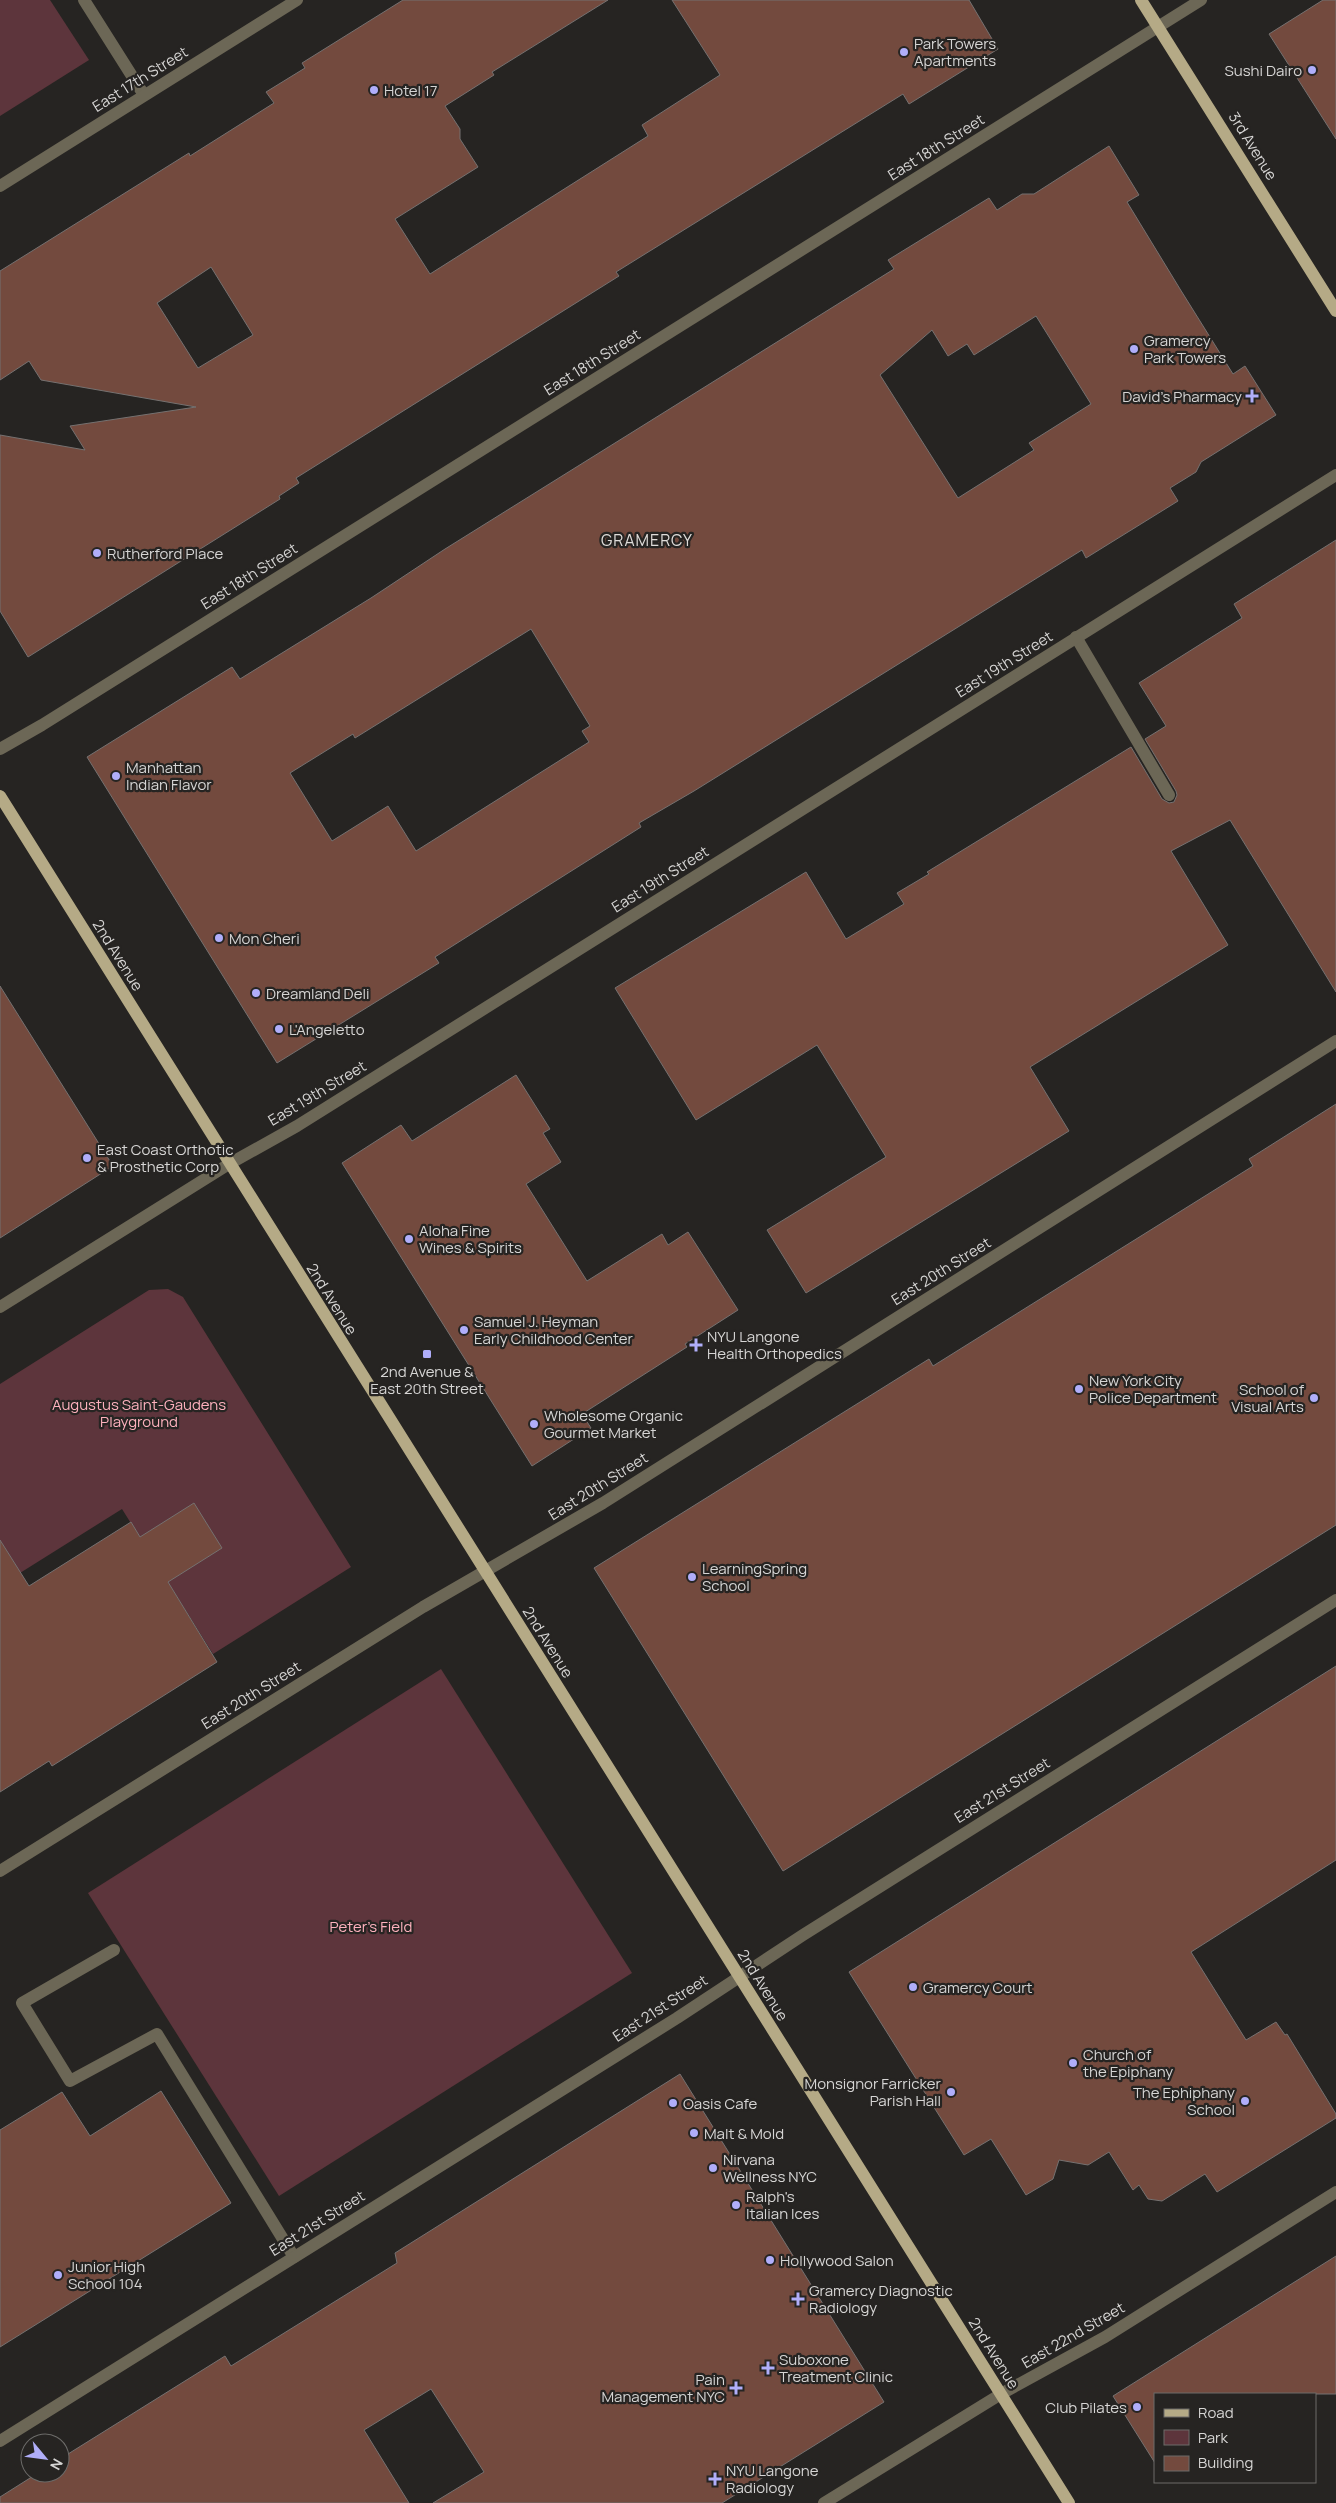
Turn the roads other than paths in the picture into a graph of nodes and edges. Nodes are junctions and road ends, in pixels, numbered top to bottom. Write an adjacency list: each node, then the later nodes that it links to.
1 (84, 0): 6 (street)
2 (297, 0): 6 (street, East 17th Street)
3 (1141, 0): 5 (main road, 3rd Avenue)
4 (1201, 0): 5 (street, East 18th Street)
5 (1158, 27): 8 (main road, 3rd Avenue); 11 (street, East 18th Street)
6 (144, 95): 7 (street, East 17th Street)
7 (0, 186)
8 (1336, 311)
9 (1336, 475): 10 (street, East 19th Street)
10 (1076, 637): 12 (street); 15 (street, East 19th Street)
11 (0, 749)
12 (1169, 795)
13 (0, 796): 15 (main road, 2nd Avenue)
14 (1336, 1041): 17 (street, East 20th Street)
15 (229, 1164): 16 (street, East 19th Street); 17 (main road, 2nd Avenue)
16 (0, 1307)
17 (485, 1572): 19 (street, East 20th Street); 21 (main road, 2nd Avenue)
18 (1336, 1600): 21 (street, East 21st Street)
19 (0, 1871)
20 (114, 1950): 23 (street)
21 (738, 1977): 23 (street, East 21st Street); 24 (main road, 2nd Avenue)
22 (1336, 2192): 24 (street, East 22nd Street)
23 (294, 2257): 25 (street, East 21st Street)
24 (1001, 2394): 26 (street, East 22nd Street); 27 (main road, 2nd Avenue)
25 (0, 2441)
26 (824, 2503)
27 (1069, 2503)

